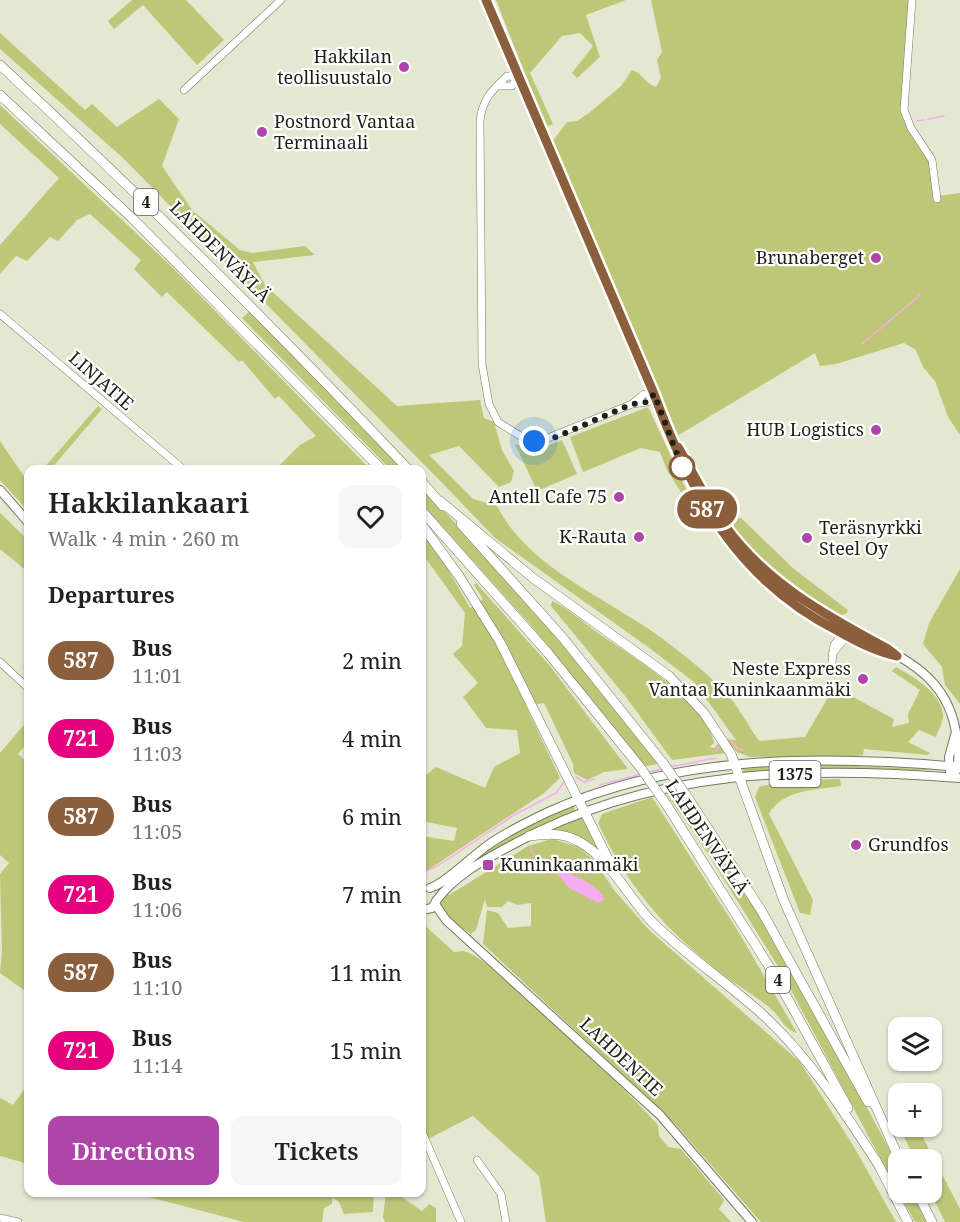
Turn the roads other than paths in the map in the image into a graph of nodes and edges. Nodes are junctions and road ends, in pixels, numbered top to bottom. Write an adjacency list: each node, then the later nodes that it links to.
1 (281, 0): 6 (street)
2 (486, 0): 5 (main road)
3 (912, 0): 8 (street)
4 (0, 65): 13 (highway, LAHDENVÄYLÄ / 4)
5 (517, 77): 10 (main road); 10 (street)
6 (184, 90)
7 (0, 95): 12 (highway, LAHDENVÄYLÄ / 4)
8 (937, 199)
9 (0, 314): 11 (street, LINJATIE)
10 (654, 394): 20 (main road)
11 (178, 465)
12 (375, 465)
13 (404, 465)
14 (426, 486): 16 (highway, LAHDENVÄYLÄ / 4)
15 (0, 490): 18 (main road)
16 (440, 501): 25 (highway); 41 (highway, LAHDENVÄYLÄ / 4, bridge)
17 (426, 516): 44 (highway, LAHDENVÄYLÄ / 4, bridge)
18 (24, 517)
19 (426, 531): 30 (highway)
20 (845, 632): 22 (street); 24 (main road)
21 (0, 662): 23 (street)
22 (831, 671)
23 (24, 684)
24 (956, 731): 26 (main road); 27 (main road)
25 (734, 763): 26 (main road, 1375); 28 (highway); 30 (main road, 1375)
26 (948, 766): 27 (main road, 1375); 29 (main road)
27 (959, 767): 29 (main road)
28 (738, 776): 29 (main road, 1375); 31 (main road, 1375); 42 (highway)
29 (956, 778)
30 (578, 800): 31 (highway); 34 (main road, 1375)
31 (584, 811): 32 (main road, 1375); 33 (highway)
32 (529, 836): 33 (highway); 36 (main road, 1375)
33 (621, 883): 44 (highway)
34 (426, 887)
35 (426, 888): 36 (main road, LAHDENTIE)
36 (435, 903): 37 (main road); 39 (main road, LAHDENTIE)
37 (426, 908)
38 (426, 912): 39 (main road, LAHDENTIE)
39 (455, 928): 50 (main road, LAHDENTIE)
40 (426, 1141): 48 (street)
41 (894, 1149)
42 (894, 1149)
43 (477, 1160): 49 (street)
44 (878, 1164): 51 (highway, LAHDENVÄYLÄ / 4)
45 (922, 1203): 52 (highway)
46 (0, 1218): 47 (street)
47 (18, 1222)
48 (461, 1222)
49 (506, 1222)
50 (752, 1222)
51 (908, 1222)
52 (932, 1222)

